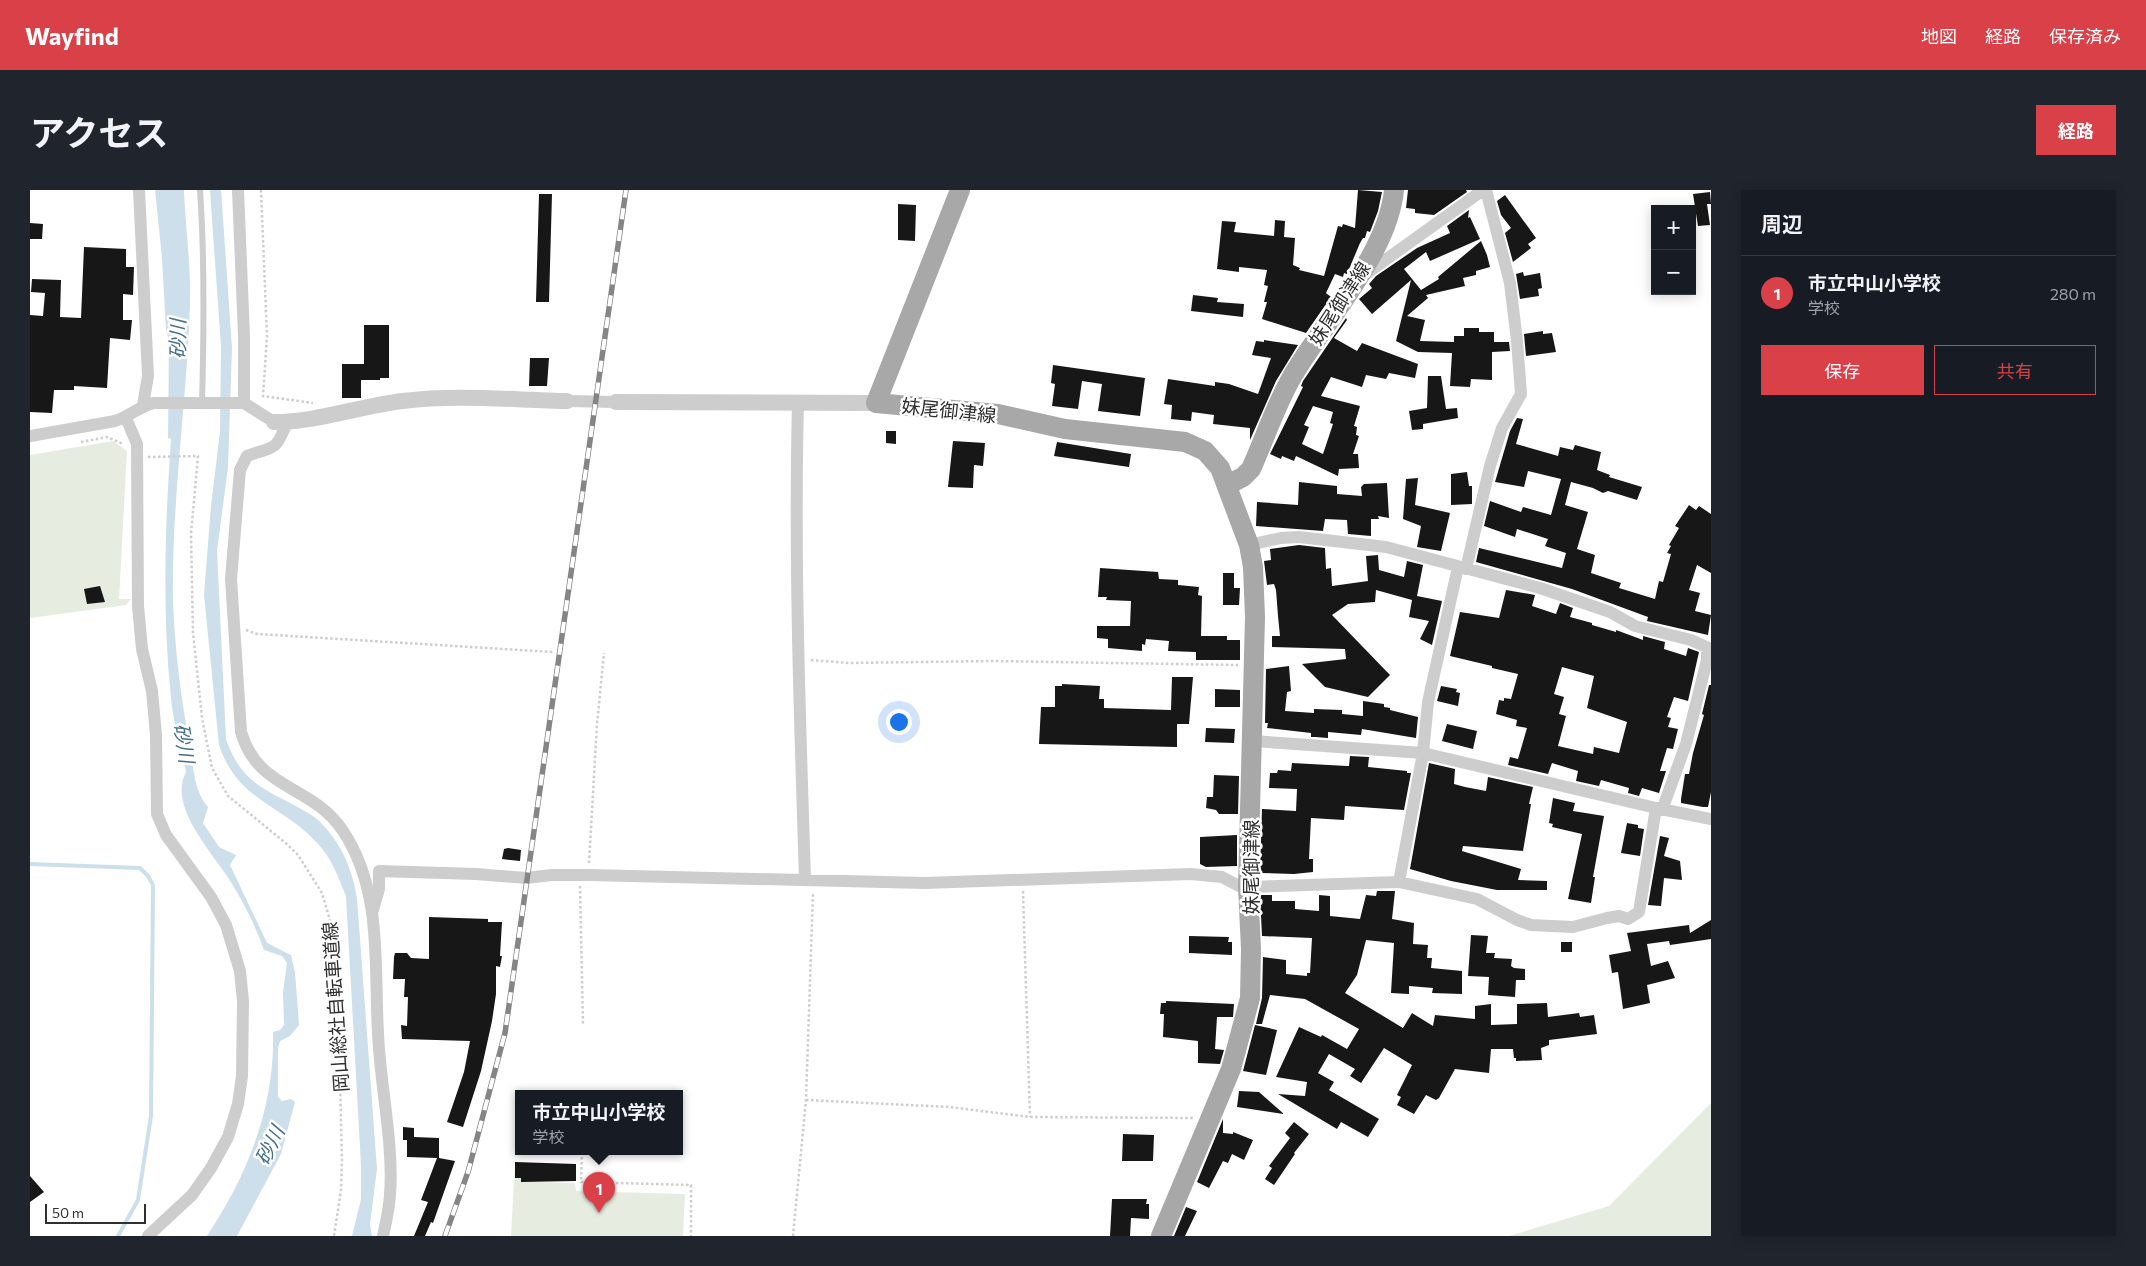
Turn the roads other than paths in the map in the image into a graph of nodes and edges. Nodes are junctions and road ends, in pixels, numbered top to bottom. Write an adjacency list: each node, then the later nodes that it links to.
1 (139, 190): 14 (street)
2 (200, 190): 10 (lane)
3 (238, 190): 11 (street)
4 (960, 190): 13 (main road, 妹尾御津線)
5 (1394, 190): 7 (main road, 妹尾御津線)
6 (1485, 190): 7 (street); 20 (street)
7 (1355, 282): 18 (main road, 妹尾御津線)
8 (568, 401): 9 (street); 16 (street)
9 (616, 402): 12 (street)
10 (199, 403): 11 (street); 14 (street)
11 (231, 403): 16 (street)
12 (798, 403): 13 (street); 26 (street)
13 (876, 403): 18 (main road, 妹尾御津線)
14 (149, 404): 15 (street)
15 (126, 418): 17 (street); 30 (street)
16 (280, 422): 29 (street)
17 (30, 436)
18 (1227, 484): 19 (main road, 妹尾御津線)
19 (1248, 545): 20 (street); 22 (main road, 妹尾御津線)
20 (1462, 568): 21 (street); 23 (street)
21 (1709, 648): 24 (street)
22 (1253, 741): 23 (street); 28 (main road, 妹尾御津線)
23 (1423, 753): 24 (street); 27 (street)
24 (1659, 809): 25 (street); 27 (street)
25 (1711, 819)
26 (810, 880): 28 (street); 29 (street)
27 (1399, 882): 28 (street)
28 (1248, 887): 32 (main road, 妹尾御津線)
29 (372, 914): 31 (street)
30 (148, 1236)
31 (383, 1236)
32 (1161, 1236)

